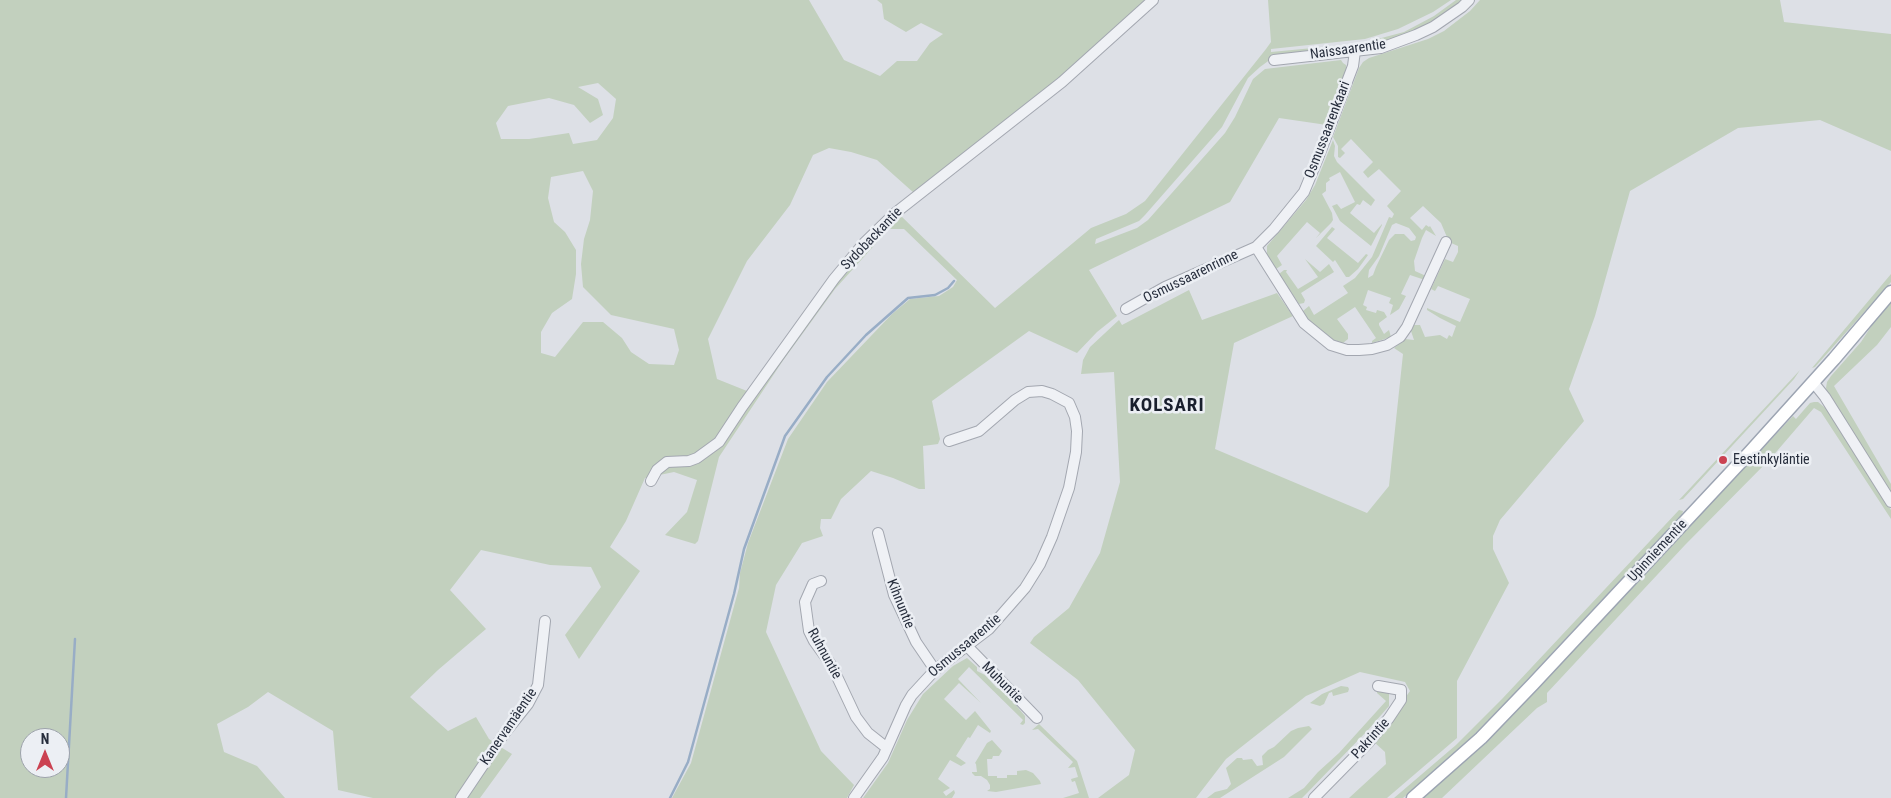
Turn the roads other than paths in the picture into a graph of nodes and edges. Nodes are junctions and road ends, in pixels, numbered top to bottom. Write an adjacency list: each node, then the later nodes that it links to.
1 (1153, 0): 11 (street, Sydobackantie)
2 (1469, 0): 3 (street, Naissaarentie)
3 (1355, 52): 4 (street, Naissaarentie); 6 (street, Osmussaarenkaari)
4 (1274, 60)
5 (1446, 242): 6 (street)
6 (1256, 247): 8 (street, Osmussaarenrinne)
7 (1891, 292): 9 (main road, Upinniementie)
8 (1126, 310)
9 (1813, 382): 12 (street); 24 (main road, Upinniementie)
10 (949, 441): 16 (street, Osmussaarentie)
11 (651, 481)
12 (1891, 502)
13 (878, 532): 17 (street, Kihnuntie)
14 (821, 581): 20 (street, Ruhnuntie)
15 (545, 621): 21 (street, Kanervamäentie)
16 (968, 647): 17 (street, Osmussaarentie); 19 (street, Muhuntie)
17 (935, 670): 20 (street, Osmussaarentie)
18 (1378, 686): 23 (street, Pakrintie)
19 (1038, 718)
20 (887, 748): 22 (street, Osmussaarentie)
21 (461, 798)
22 (854, 798)
23 (1314, 798)
24 (1413, 798)

